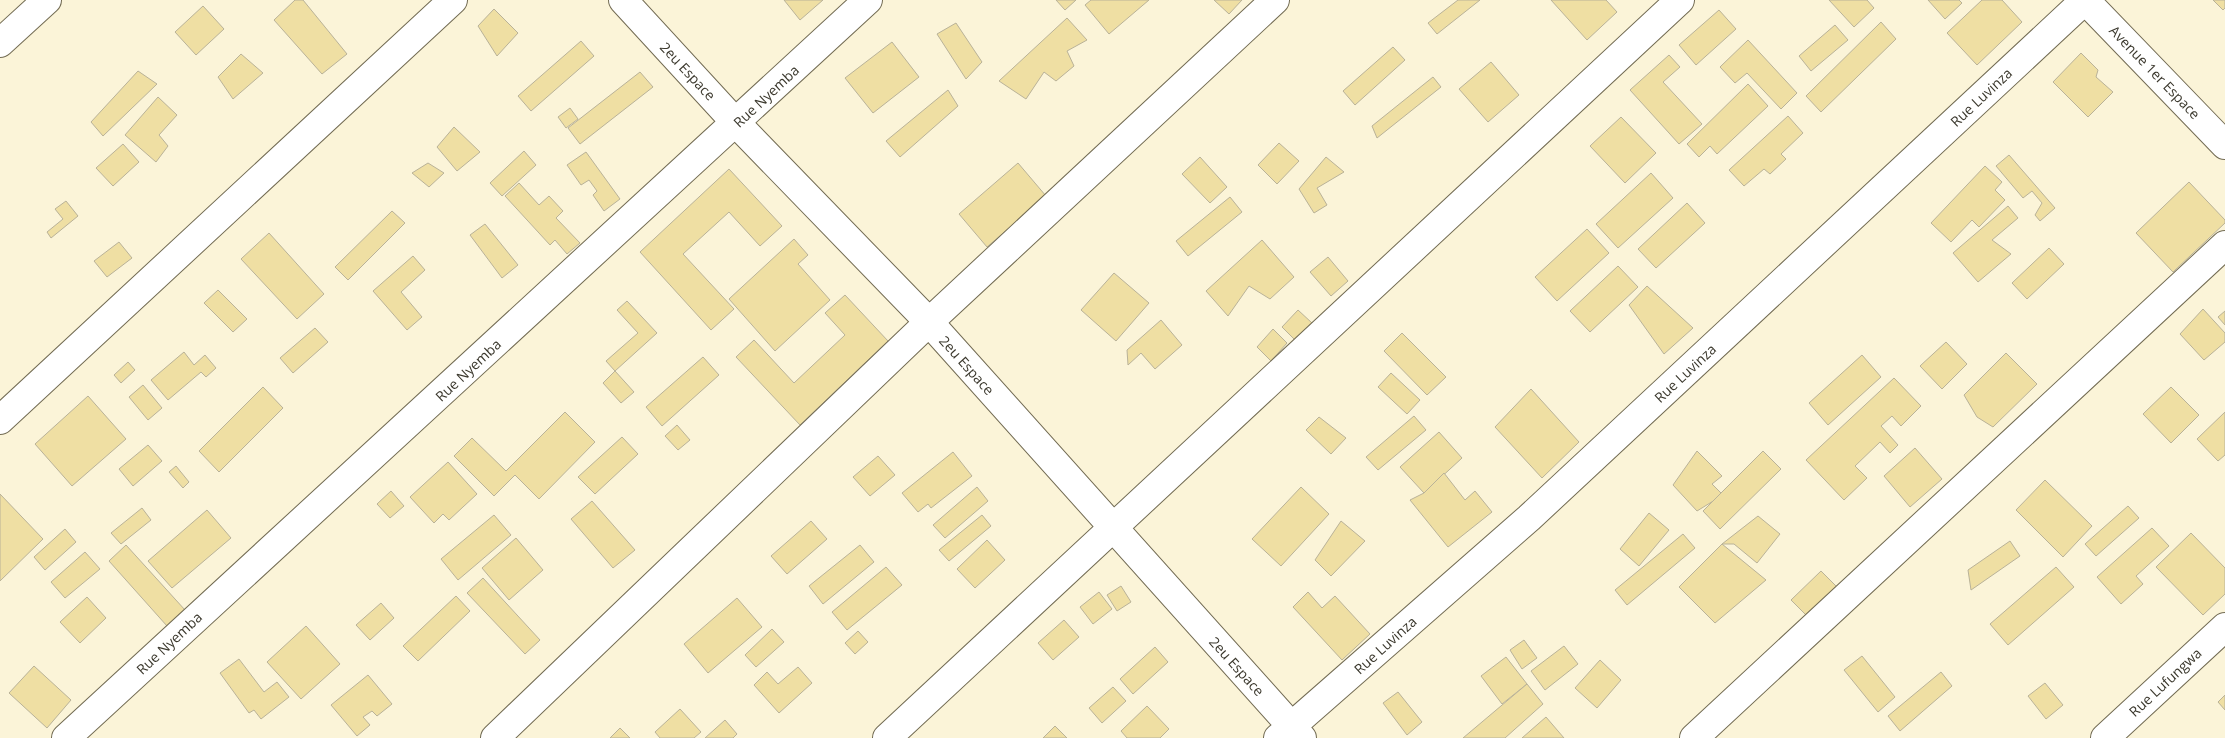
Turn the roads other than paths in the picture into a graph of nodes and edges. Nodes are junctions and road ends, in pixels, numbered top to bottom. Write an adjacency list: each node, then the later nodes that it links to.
1 (47, 0): 8 (street)
2 (453, 0): 13 (street)
3 (623, 0): 9 (street, 2eu Espace)
4 (868, 0): 9 (street, Rue Nyemba)
5 (1275, 0): 12 (street)
6 (1680, 0): 14 (street)
7 (2085, 0): 10 (street, Avenue 1er Espace); 16 (street, Rue Luvinza)
8 (0, 43)
9 (736, 123): 12 (street, 2eu Espace); 17 (street, Rue Nyemba)
10 (2225, 145)
11 (2225, 245): 20 (street)
12 (929, 322): 14 (street, 2eu Espace); 18 (street)
13 (0, 420)
14 (1112, 527): 16 (street, 2eu Espace); 19 (street)
15 (2225, 627): 21 (street, Rue Lufungwa)
16 (1290, 734)
17 (66, 738)
18 (495, 738)
19 (887, 738)
20 (1694, 738)
21 (2105, 738)

